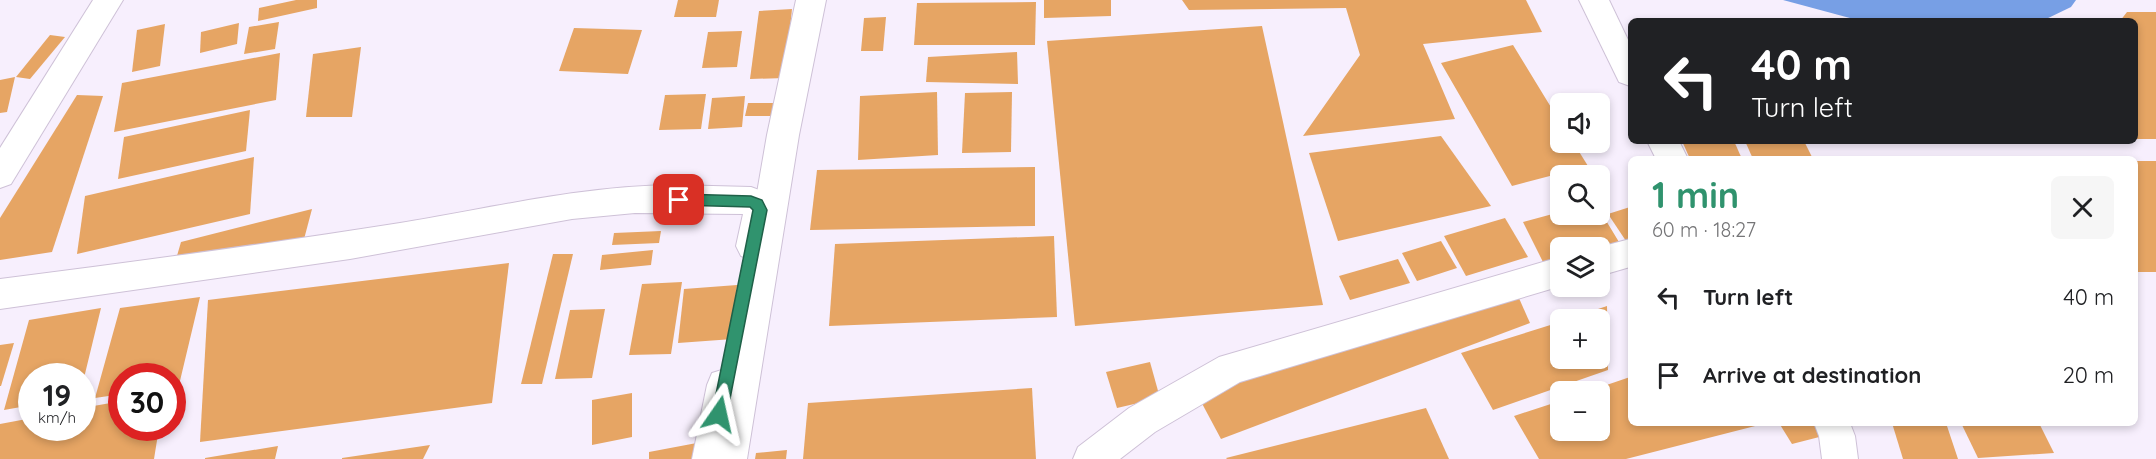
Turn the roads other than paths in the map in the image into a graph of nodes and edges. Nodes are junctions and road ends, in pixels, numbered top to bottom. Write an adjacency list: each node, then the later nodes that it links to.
1 (108, 0): 5 (street)
2 (811, 0): 12 (street)
3 (1594, 0): 4 (street)
4 (1628, 70)
5 (0, 175)
6 (1628, 254): 7 (street)
7 (1610, 258)
8 (1550, 276): 13 (street)
9 (0, 294): 11 (street)
10 (1833, 426): 14 (street)
11 (710, 459)
12 (729, 459)
13 (1091, 459)
14 (1840, 459)

